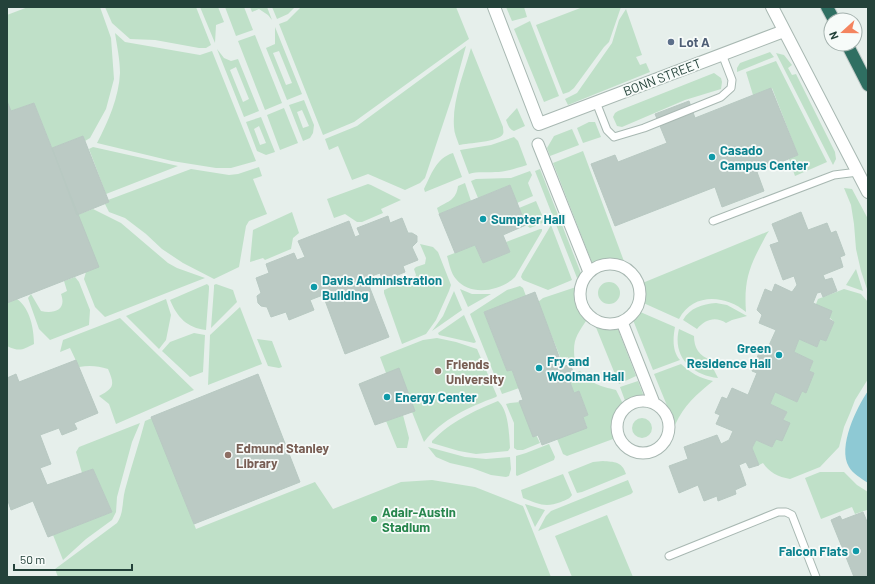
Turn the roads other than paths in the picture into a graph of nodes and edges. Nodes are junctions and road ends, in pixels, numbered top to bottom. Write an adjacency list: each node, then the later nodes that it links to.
1 (494, 7): 7 (street, BONN STREET)
2 (772, 7): 3 (street)
3 (784, 31): 5 (street, BONN STREET); 9 (street)
4 (851, 52): 6 (highway)
5 (722, 54): 7 (street, BONN STREET); 7 (lane)
6 (868, 85)
7 (596, 102)
8 (538, 144): 12 (street)
9 (858, 172): 10 (street); 11 (lane)
10 (868, 192)
11 (713, 221)
12 (589, 272): 13 (street); 13 (street)
13 (622, 322): 14 (street)
14 (654, 403): 14 (street)
15 (669, 556): 16 (lane)
16 (816, 577)

